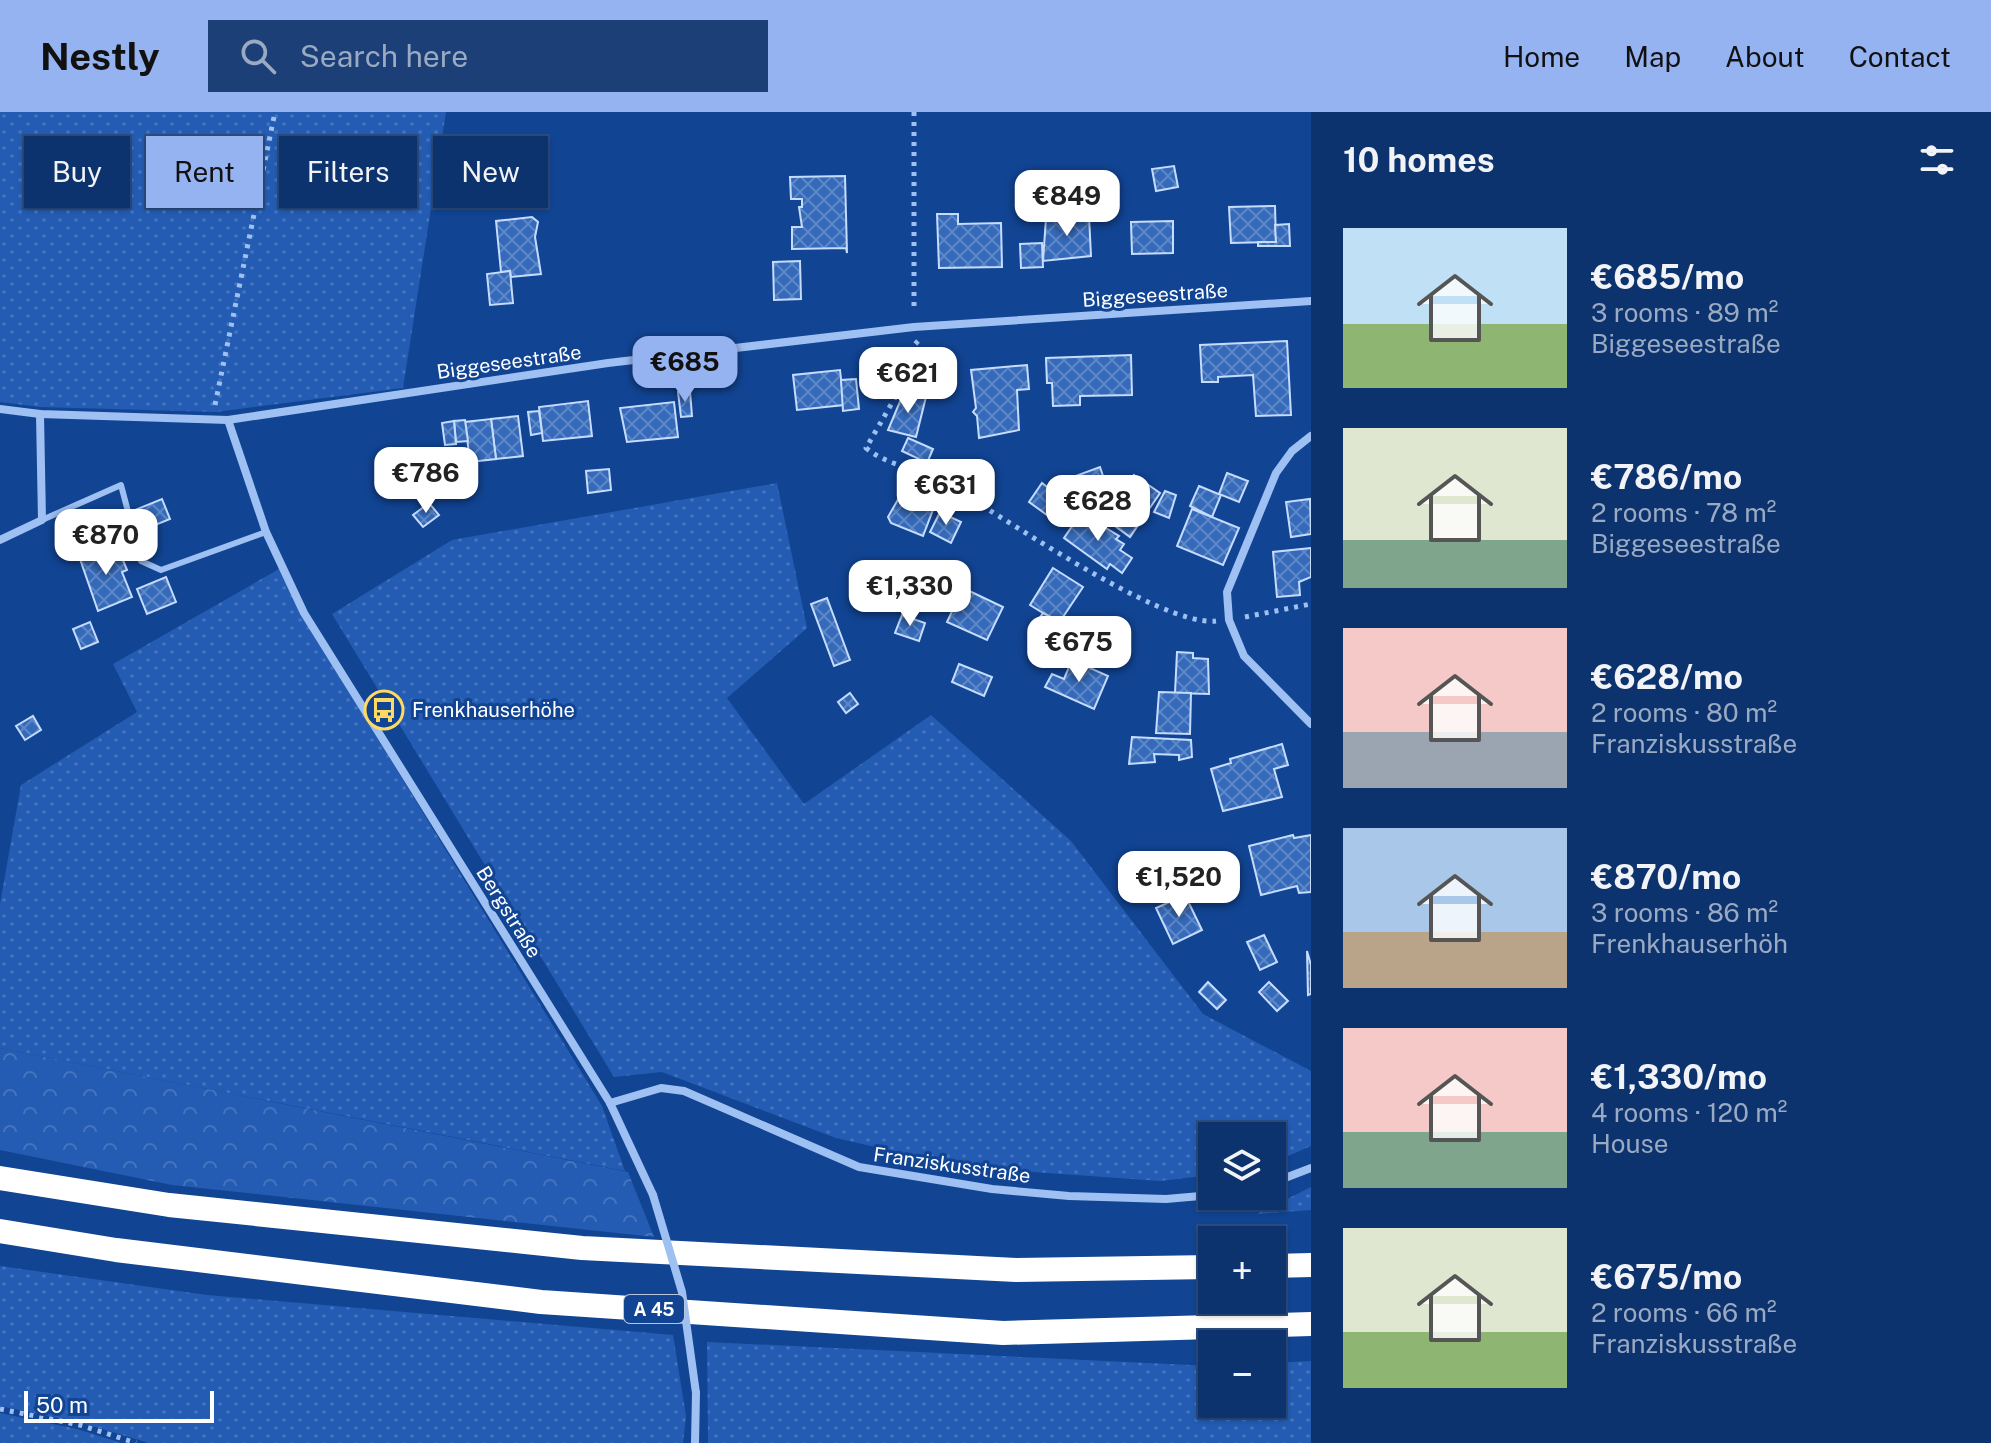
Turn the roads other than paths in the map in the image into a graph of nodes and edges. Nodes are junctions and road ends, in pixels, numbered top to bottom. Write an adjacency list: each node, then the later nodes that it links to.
1 (1311, 301): 4 (street, Biggeseestraße)
2 (0, 409): 3 (street, Biggeseestraße)
3 (40, 414): 4 (street, Biggeseestraße); 6 (street)
4 (228, 420): 7 (street, Bergstraße)
5 (1311, 436): 9 (street)
6 (42, 520): 7 (lane); 8 (street)
7 (266, 532): 10 (street, Bergstraße)
8 (0, 540)
9 (1311, 724)
10 (610, 1103): 14 (street, Franziskusstraße); 20 (street, Bergstraße, bridge)
11 (1311, 1168): 13 (street)
12 (0, 1178): 18 (highway)
13 (1286, 1178)
14 (1198, 1196)
15 (0, 1231): 19 (highway, A 45)
16 (1311, 1265): 17 (highway)
17 (1286, 1266)
18 (1198, 1267)
19 (1311, 1324)
20 (695, 1443)

